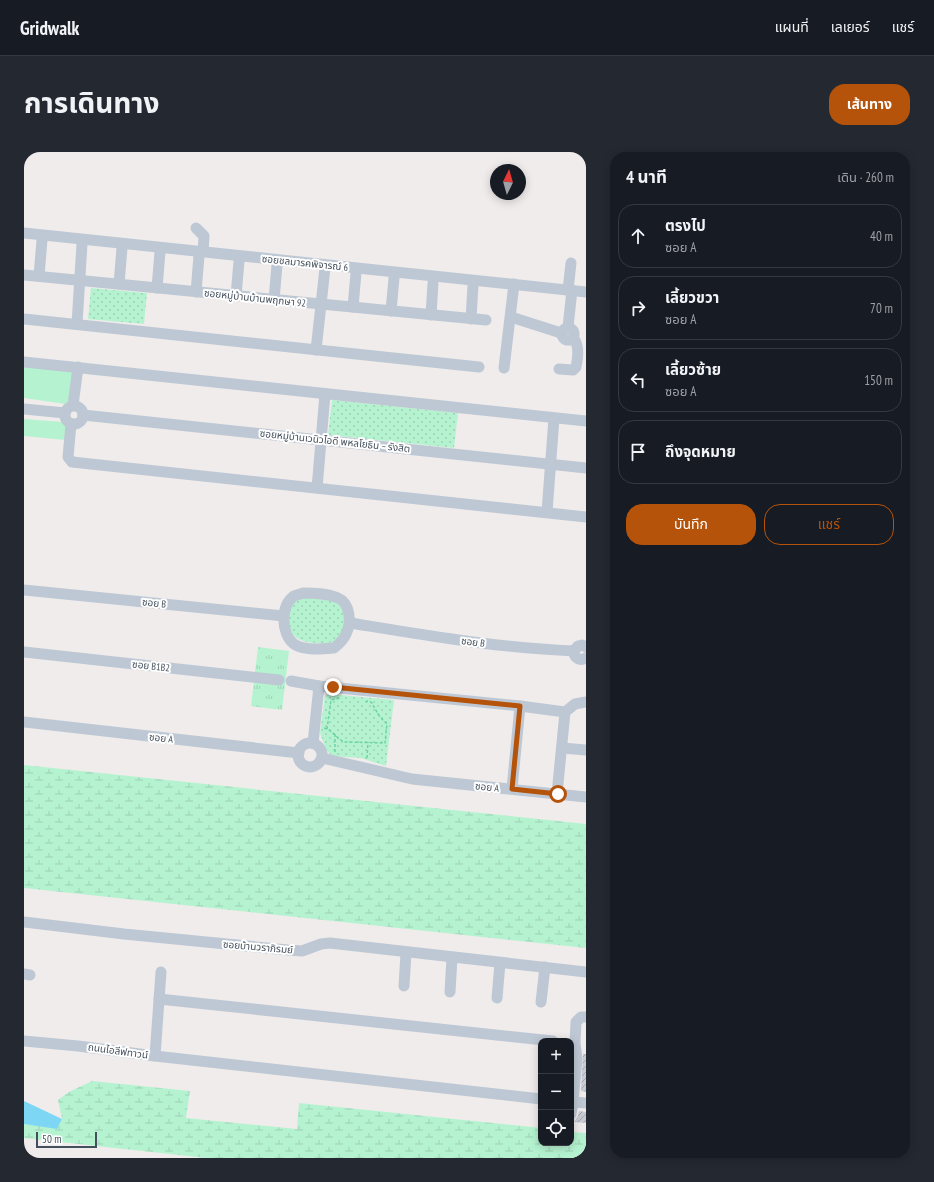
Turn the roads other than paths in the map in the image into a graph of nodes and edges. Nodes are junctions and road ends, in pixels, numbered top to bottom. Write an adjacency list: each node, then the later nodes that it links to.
1 (196, 228): 7 (street)
2 (24, 233): 7 (street, ซอยชลมารคพิจารณ์ 6)
3 (42, 240): 14 (street)
4 (82, 244): 16 (street)
5 (122, 248): 18 (street)
6 (160, 252): 21 (street)
7 (201, 254): 19 (street, ซอยชลมารคพิจารณ์ 6); 23 (street)
8 (239, 261): 25 (street)
9 (571, 263): 22 (street)
10 (277, 265): 26 (street)
11 (324, 268): 27 (street)
12 (356, 273): 28 (street)
13 (24, 275): 14 (street, ซอยหมู่บ้านบ้านพฤกษา 92)
14 (39, 276): 16 (street, ซอยหมู่บ้านบ้านพฤกษา 92)
15 (394, 278): 29 (street)
16 (80, 280): 18 (street, ซอยหมู่บ้านบ้านพฤกษา 92); 35 (street)
17 (433, 283): 30 (street)
18 (119, 284): 21 (street, ซอยหมู่บ้านบ้านพฤกษา 92)
19 (514, 284): 22 (street, ซอยชลมารคพิจารณ์ 6); 31 (street)
20 (473, 285): 33 (street)
21 (157, 288): 23 (street, ซอยหมู่บ้านบ้านพฤกษา 92)
22 (570, 290): 24 (street, ซอยชลมารคพิจารณ์ 6); 36 (street)
23 (196, 292): 25 (street, ซอยหมู่บ้านบ้านพฤกษา 92)
24 (586, 292)
25 (236, 296): 26 (street, ซอยหมู่บ้านบ้านพฤกษา 92)
26 (274, 300): 27 (street, ซอยหมู่บ้านบ้านพฤกษา 92)
27 (321, 304): 28 (street, ซอยหมู่บ้านบ้านพฤกษา 92); 37 (street)
28 (353, 307): 29 (street, ซอยหมู่บ้านบ้านพฤกษา 92)
29 (391, 311): 30 (street, ซอยหมู่บ้านบ้านพฤกษา 92)
30 (431, 315): 33 (street, ซอยหมู่บ้านบ้านพฤกษา 92)
31 (510, 317): 36 (street); 41 (street)
32 (24, 319): 35 (street)
33 (471, 319): 34 (street, ซอยหมู่บ้านบ้านพฤกษา 92)
34 (486, 320)
35 (77, 324): 37 (street)
36 (564, 330): 42 (street)
37 (316, 350): 40 (street)
38 (24, 362): 39 (street)
39 (78, 367): 43 (street); 44 (street)
40 (479, 367)
41 (504, 368)
42 (559, 369)
43 (325, 394): 48 (street); 51 (street)
44 (73, 405): 46 (street); 47 (street)
45 (24, 409): 46 (street)
46 (64, 413): 50 (street)
47 (84, 415): 50 (street); 51 (street, ซอยหมู่บ้านเวนิวไอดี พหลโยธิน – รังสิต)
48 (554, 418): 49 (street); 52 (street)
49 (586, 421)
50 (72, 424): 54 (street)
51 (321, 439): 52 (street, ซอยหมู่บ้านเวนิวไอดี พหลโยธิน – รังสิต); 54 (street)
52 (551, 464): 53 (street, ซอยหมู่บ้านเวนิวไอดี พหลโยธิน – รังสิต); 55 (street)
53 (586, 468)
54 (317, 488): 55 (street)
55 (547, 512): 56 (street)
56 (586, 517)
57 (24, 590): 58 (street, ซอย B)
58 (284, 616): 59 (street); 59 (street)
59 (350, 623): 61 (street, ซอย B)
60 (586, 647): 61 (street, ซอย B)
61 (574, 651): 63 (street, ซอย B)
62 (24, 652): 64 (street, ซอย B1B2)
63 (586, 658)
64 (279, 680)
65 (291, 681): 66 (street)
66 (319, 686): 68 (street); 71 (street)
67 (586, 702): 69 (street)
68 (520, 706): 69 (street); 76 (street, ซอย A)
69 (564, 712): 72 (street)
70 (24, 722): 74 (street, ซอย A)
71 (313, 743): 74 (street); 75 (street)
72 (562, 748): 73 (street); 77 (street)
73 (586, 750)
74 (299, 753): 75 (street)
75 (322, 758): 76 (street, ซอย A)
76 (512, 789): 77 (street, ซอย A)
77 (558, 794): 78 (street, ซอย A)
78 (586, 797)
79 (24, 922): 80 (street, ซอยบ้านวราภิรมย์)
80 (406, 953): 81 (street, ซอยบ้านวราภิรมย์); 86 (street)
81 (452, 958): 82 (street, ซอยบ้านวราภิรมย์); 87 (street)
82 (500, 963): 83 (street, ซอยบ้านวราภิรมย์); 88 (street)
83 (545, 967): 85 (street, ซอยบ้านวราภิรมย์); 90 (street)
84 (161, 972): 89 (street, ถนนไอลีฟทาวน์)
85 (586, 972)
86 (404, 986)
87 (450, 992)
88 (497, 998)
89 (159, 999): 93 (street); 96 (street, ถนนไอลีฟทาวน์)
90 (541, 1002)
91 (586, 1017): 92 (street)
92 (574, 1038)
93 (538, 1039)
94 (24, 1041): 96 (street, ถนนไอลีฟทาวน์)
95 (574, 1045): 97 (street)
96 (154, 1056): 99 (street)
97 (581, 1060): 98 (street)
98 (574, 1093)
99 (538, 1099)
100 (574, 1102): 101 (street)
101 (586, 1103)

